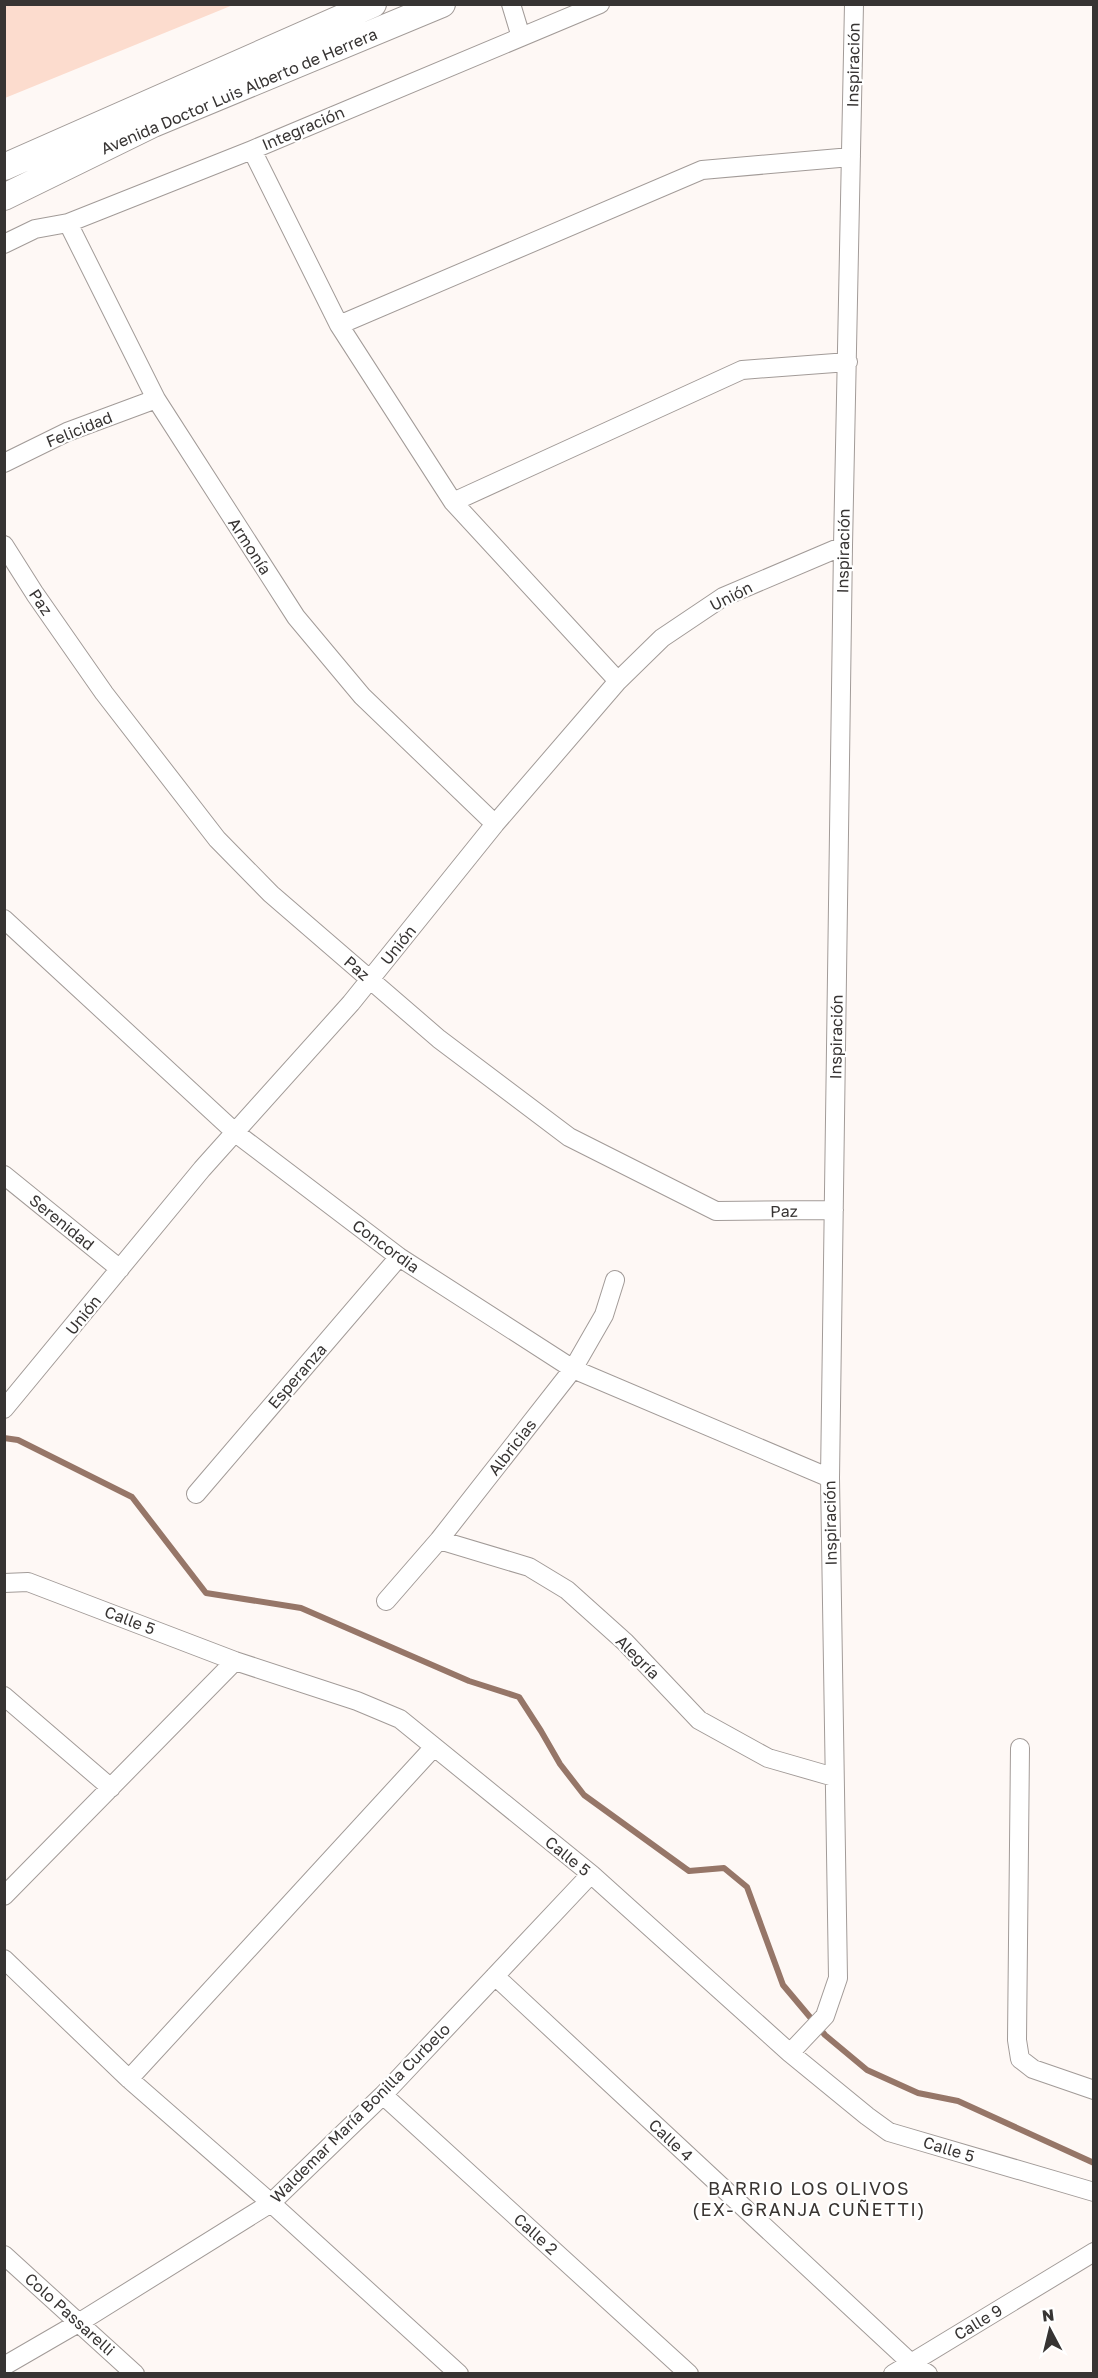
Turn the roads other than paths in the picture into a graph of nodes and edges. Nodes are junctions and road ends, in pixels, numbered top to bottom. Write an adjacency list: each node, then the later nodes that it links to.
1 (373, 4): 9 (main road, Avenida Doctor Luis Alberto de Herrera)
2 (442, 4): 10 (main road, Avenida Doctor Luis Alberto de Herrera)
3 (511, 4): 6 (street)
4 (600, 4): 6 (street, Integración)
5 (854, 4): 8 (street, Inspiración)
6 (521, 37): 7 (street, Integración)
7 (252, 150): 11 (street, Integración); 13 (street)
8 (851, 157): 13 (street); 14 (street, Inspiración)
9 (4, 167)
10 (4, 197)
11 (68, 223): 12 (street, Integración); 15 (street, Armonía)
12 (4, 244)
13 (339, 325): 17 (street)
14 (848, 362): 17 (street); 19 (street, Inspiración)
15 (156, 399): 16 (street, Felicidad); 21 (street, Armonía)
16 (4, 463)
17 (453, 502): 20 (street)
18 (4, 545): 23 (street, Paz)
19 (843, 546): 20 (street, Unión); 26 (street, Inspiración)
20 (618, 681): 21 (street, Unión)
21 (495, 824): 23 (street, Unión)
22 (4, 919): 24 (street, Concordia)
23 (370, 979): 24 (street, Unión); 26 (street, Paz)
24 (235, 1132): 27 (street, Concordia); 28 (street, Unión)
25 (4, 1175): 28 (street, Serenidad)
26 (834, 1210): 32 (street, Inspiración)
27 (399, 1257): 30 (street, Concordia); 33 (street, Esperanza)
28 (120, 1269): 31 (street, Unión)
29 (615, 1280): 30 (street, Albricias)
30 (573, 1369): 32 (street, Concordia); 34 (street, Albricias)
31 (4, 1409)
32 (830, 1478): 41 (street, Inspiración)
33 (196, 1494)
34 (439, 1539): 36 (street, Albricias); 41 (street, Alegría)
35 (4, 1583): 37 (street, Calle 5)
36 (386, 1601)
37 (235, 1661): 39 (street, Calle 5); 42 (street)
38 (4, 1696): 42 (street)
39 (434, 1747): 43 (street, Calle 5); 48 (street)
40 (1020, 1748): 49 (street)
41 (834, 1777): 47 (street, Inspiración)
42 (111, 1788): 44 (street)
43 (591, 1874): 46 (street, Waldemar María Bonilla Curbelo); 47 (street, Calle 5)
44 (4, 1896)
45 (4, 1959): 48 (street)
46 (495, 1976): 50 (street, Waldemar María Bonilla Curbelo); 56 (street, Calle 4)
47 (790, 2053): 51 (street, Calle 5)
48 (129, 2079): 52 (street)
49 (1094, 2090)
50 (383, 2095): 52 (street, Waldemar María Bonilla Curbelo); 60 (street, Calle 2)
51 (1094, 2192)
52 (271, 2203): 55 (street, Waldemar María Bonilla Curbelo); 59 (street)
53 (1094, 2252): 56 (street, Calle 9)
54 (4, 2255): 55 (street, Colo Passarelli)
55 (80, 2322): 57 (street, Waldemar María Bonilla Curbelo); 58 (street, Colo Passarelli)
56 (911, 2363): 61 (street, Calle 9); 62 (street, Calle 4)
57 (4, 2366)
58 (135, 2373)
59 (459, 2373)
60 (689, 2373)
61 (893, 2373)
62 (928, 2373)

